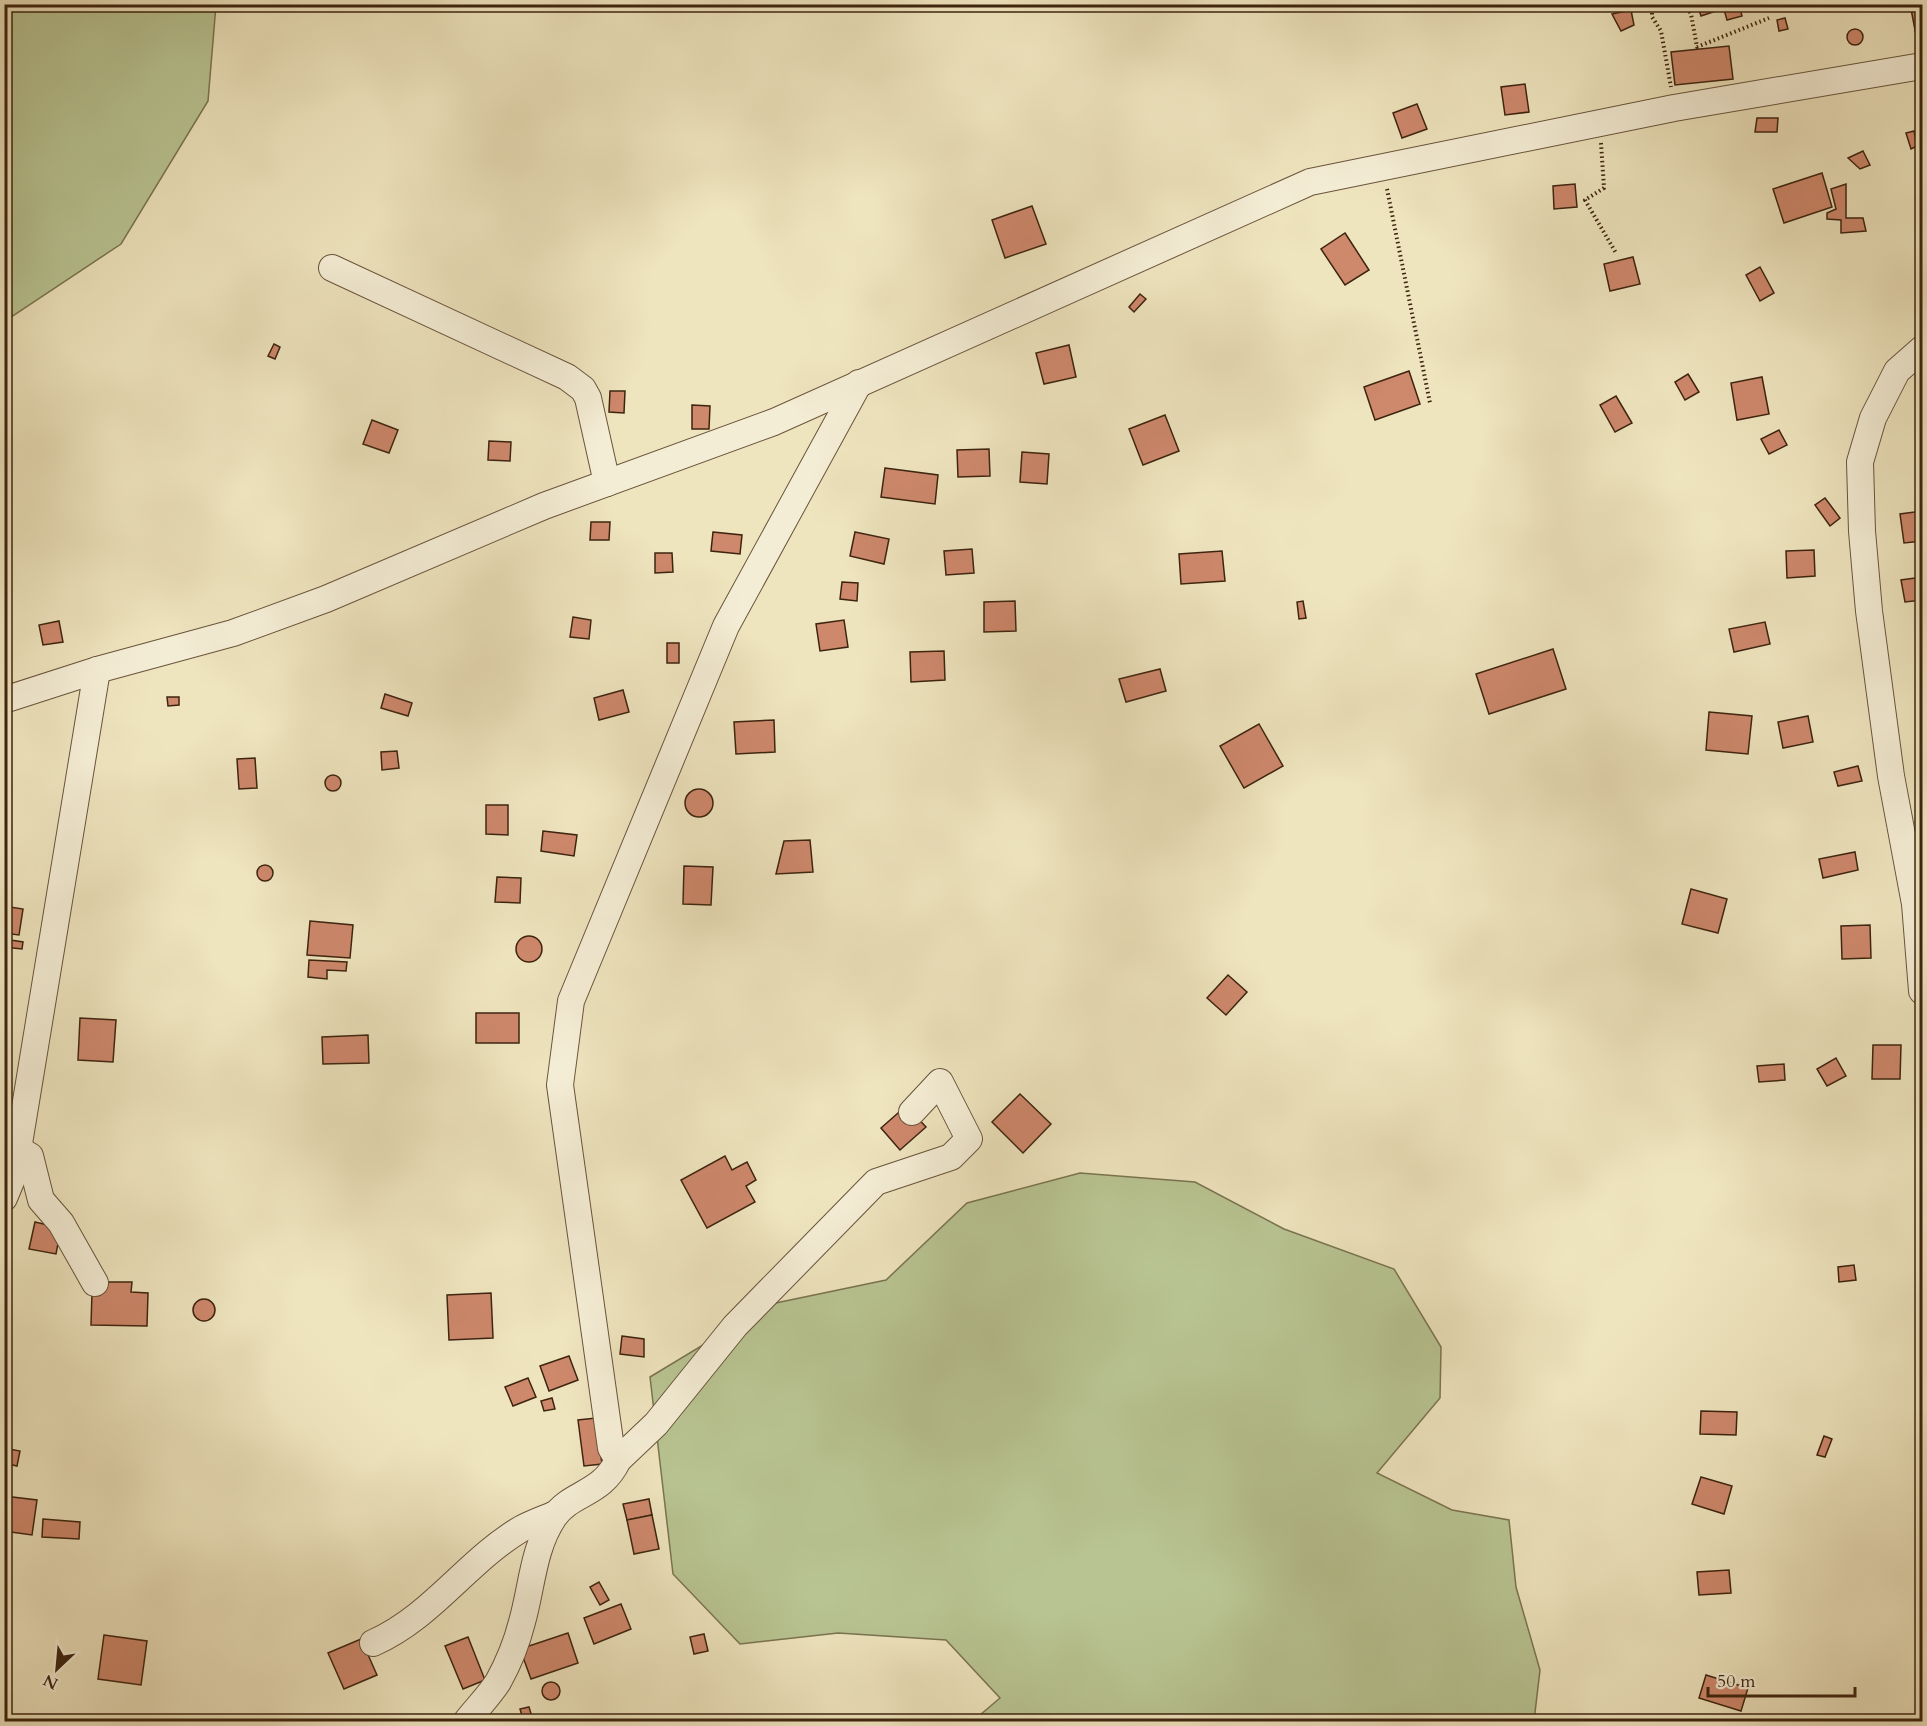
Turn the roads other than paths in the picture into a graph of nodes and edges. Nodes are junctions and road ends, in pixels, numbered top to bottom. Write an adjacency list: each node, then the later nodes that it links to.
1 (1923, 66): 4 (street)
2 (332, 268): 5 (street)
3 (1923, 349): 8 (street)
4 (859, 383): 5 (street); 13 (street)
5 (607, 483): 6 (street)
6 (97, 670): 7 (street); 10 (street)
7 (4, 700)
8 (1923, 991)
9 (912, 1112): 13 (street)
10 (18, 1149): 11 (street); 12 (street)
11 (4, 1198)
12 (95, 1283)
13 (618, 1460): 14 (street)
14 (555, 1514): 15 (street); 16 (street)
15 (373, 1643)
16 (466, 1722)

